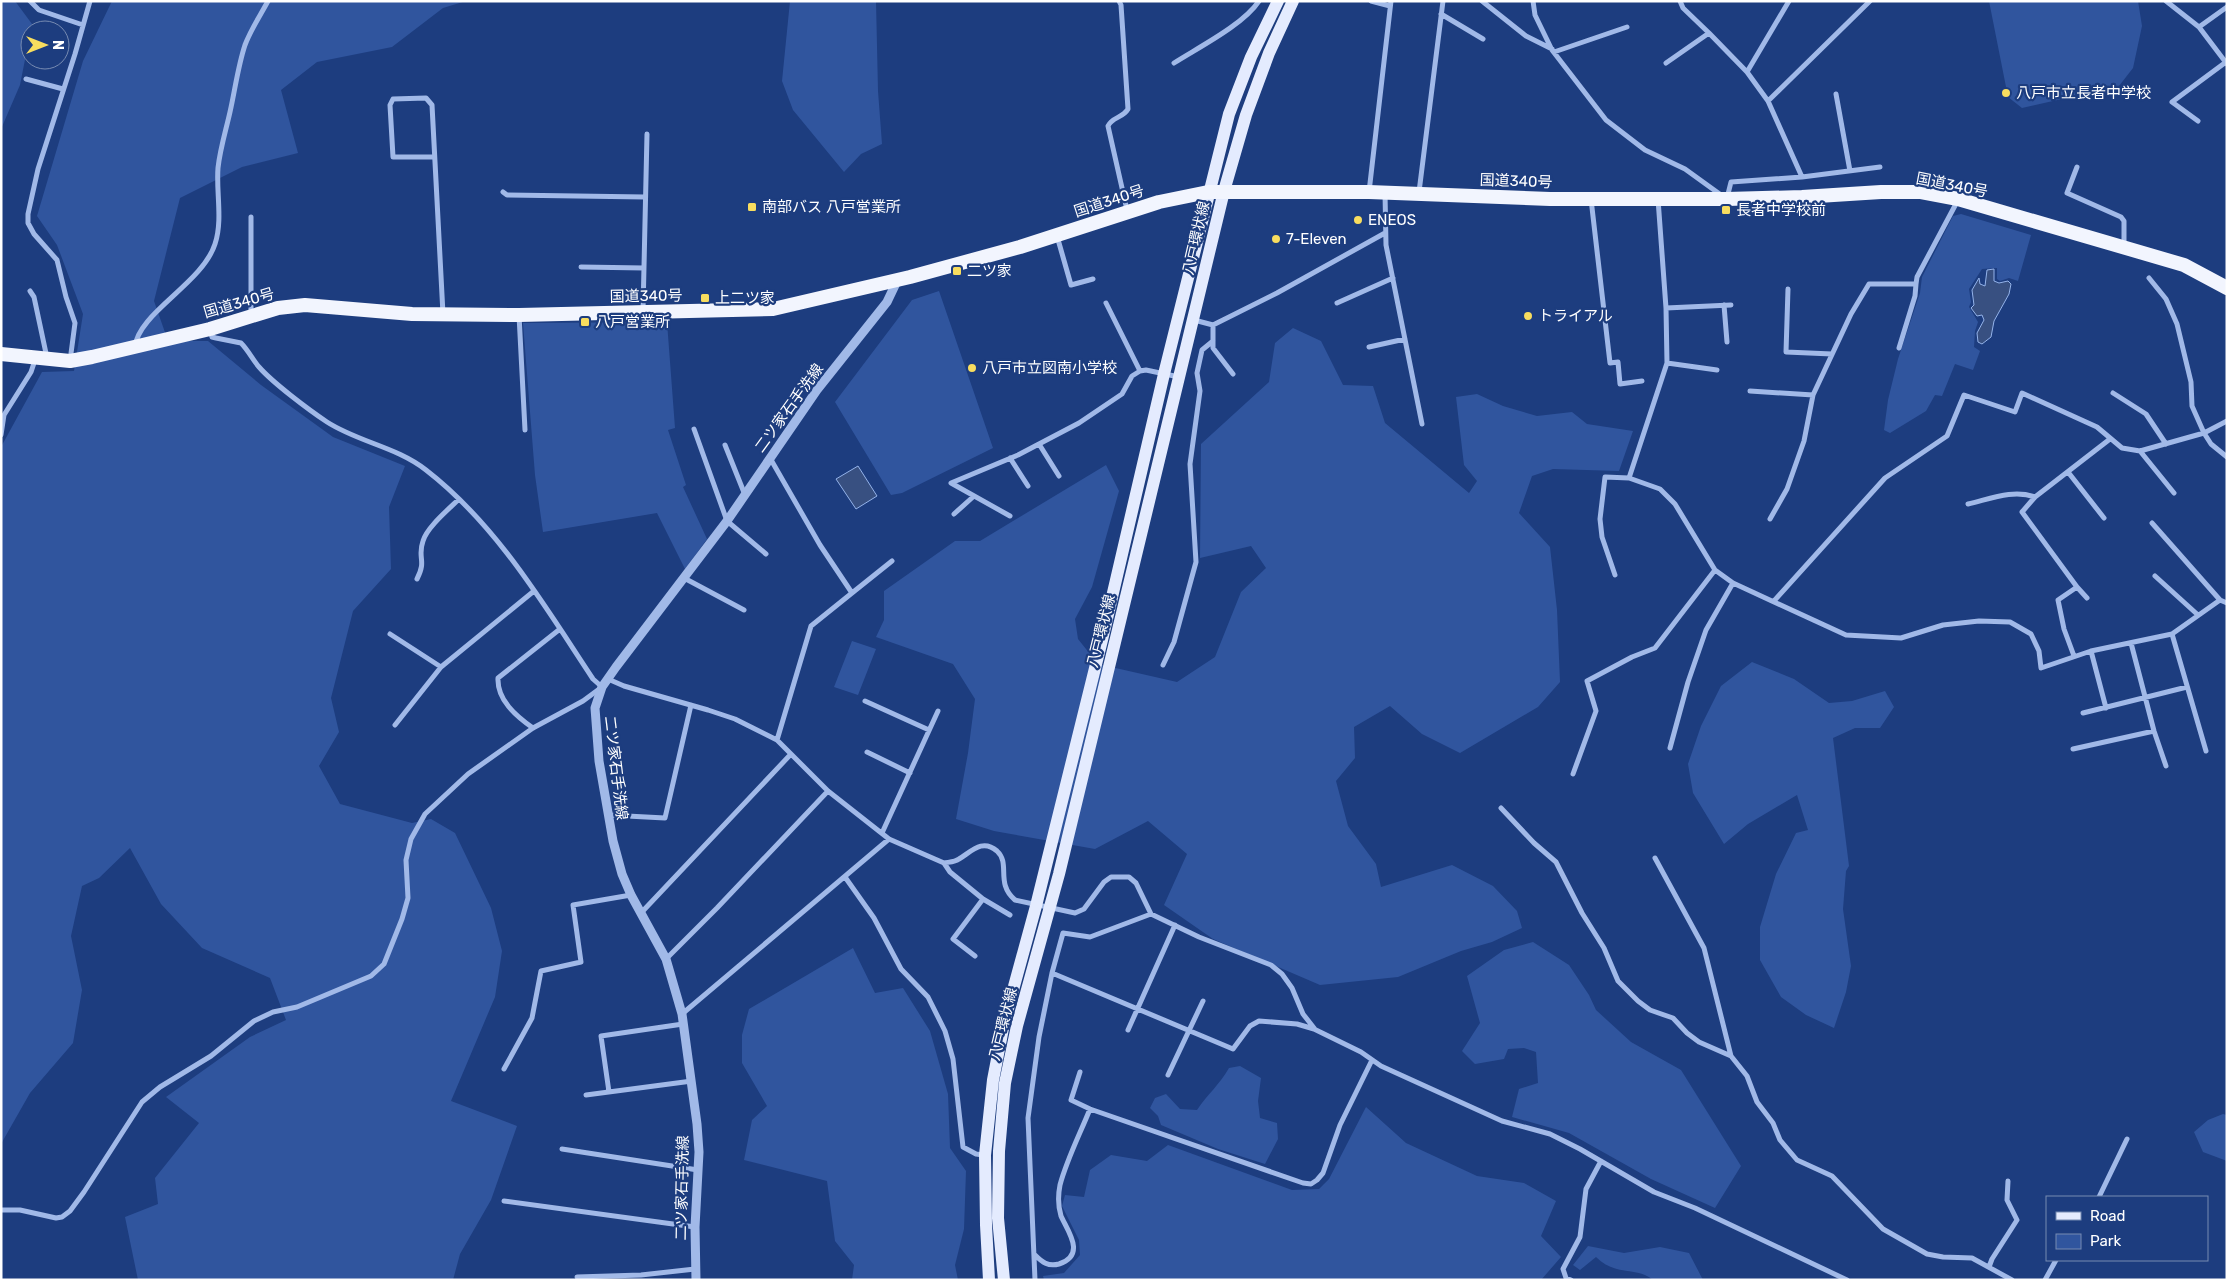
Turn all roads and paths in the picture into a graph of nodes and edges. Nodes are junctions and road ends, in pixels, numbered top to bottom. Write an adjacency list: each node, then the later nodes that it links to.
1 (30, 1): 19 (street)
2 (90, 1): 19 (street)
3 (268, 1): 80 (street)
4 (1119, 1): 51 (street)
5 (1259, 1): 25 (street)
6 (1278, 1): 41 (main road, 八戸環状線)
7 (1293, 1): 42 (main road, 八戸環状線)
8 (1371, 1): 16 (street)
9 (1443, 1): 18 (street)
10 (1482, 1): 24 (street)
11 (1534, 1): 24 (street)
12 (1680, 1): 22 (street)
13 (1789, 1): 28 (street)
14 (1870, 1): 32 (street)
15 (2166, 1): 21 (street)
16 (1391, 4): 43 (street)
17 (2227, 7): 21 (street)
18 (1441, 14): 23 (street); 45 (street)
19 (83, 25): 30 (street)
20 (1627, 27): 24 (street)
21 (2199, 27): 27 (street)
22 (1709, 33): 26 (street); 28 (street)
23 (1483, 39)
24 (1553, 51): 49 (street)
25 (1174, 63)
26 (1666, 63)
27 (2226, 63): 33 (street)
28 (1747, 72): 32 (street)
29 (26, 79): 30 (street)
30 (63, 89): 85 (street)
31 (1836, 94): 38 (street)
32 (1768, 101): 39 (street)
33 (2198, 121)
34 (647, 134): 46 (street)
35 (434, 156): 35 (street); 70 (street)
36 (1880, 167): 38 (street)
37 (2077, 167): 55 (street)
38 (1850, 171): 39 (street)
39 (1802, 177): 49 (street)
40 (503, 192): 46 (street)
41 (1208, 192): 42 (highway, 国道340号); 51 (highway, 国道340号); 89 (main road, 八戸環状線)
42 (1224, 192): 43 (highway, 国道340号); 73 (main road, 八戸環状線)
43 (1369, 192): 44 (highway, 国道340号)
44 (1385, 192): 45 (highway, 国道340号); 53 (street)
45 (1419, 193): 47 (highway, 国道340号)
46 (646, 197): 57 (street)
47 (1591, 199): 48 (highway, 国道340号); 92 (street)
48 (1658, 199): 49 (highway, 国道340号); 68 (street)
49 (1727, 199): 50 (highway, 国道340号)
50 (1958, 199): 55 (highway, 国道340号); 62 (street)
51 (1128, 212): 54 (highway, 国道340号)
52 (251, 217): 72 (street)
53 (1385, 233): 58 (street); 74 (street)
54 (1056, 235): 60 (street); 61 (highway, 国道340号)
55 (2123, 248): 63 (highway, 国道340号)
56 (581, 267): 57 (street)
57 (644, 268): 69 (street)
58 (1393, 278): 67 (street); 76 (street)
59 (2149, 278): 100 (street)
60 (1093, 279)
61 (897, 281): 69 (highway, 国道340号); 108 (street, 二ツ家石手洗線)
62 (1916, 284): 81 (street); 83 (street)
63 (2227, 288)
64 (1788, 289): 83 (street)
65 (30, 291): 84 (street)
66 (1106, 303): 88 (street)
67 (1337, 303)
68 (1666, 308): 78 (street); 86 (street)
69 (643, 313): 71 (highway, 国道340号)
70 (443, 314): 71 (highway, 国道340号); 72 (highway, 国道340号)
71 (519, 314): 98 (street)
72 (251, 315): 75 (highway, 国道340号)
73 (1193, 320): 74 (street); 91 (main road, 八戸環状線)
74 (1213, 325): 77 (street)
75 (210, 329): 80 (highway, 国道340号); 118 (street)
76 (1405, 339): 79 (street); 97 (street)
77 (1213, 341): 90 (street); 149 (street)
78 (1726, 342)
79 (1369, 347)
80 (134, 348): 85 (highway, 国道340号)
81 (1899, 348)
82 (1, 354): 84 (highway, 国道340号)
83 (1832, 354): 95 (street)
84 (41, 359): 85 (highway, 国道340号); 101 (street)
85 (70, 361)
86 (1667, 363): 87 (street); 112 (street)
87 (1717, 370)
88 (1140, 371): 89 (street); 103 (street)
89 (1164, 374): 91 (street); 183 (main road, 八戸環状線)
90 (1234, 374)
91 (1180, 377): 184 (main road, 八戸環状線)
92 (1642, 381)
93 (1750, 391): 95 (street)
94 (2114, 393): 104 (street)
95 (1813, 395): 123 (street)
96 (2227, 421): 100 (street)
97 (1422, 424)
98 (525, 430)
99 (694, 430): 124 (street)
100 (2204, 433): 104 (street); 107 (street)
101 (1, 435)
102 (2110, 439): 106 (street); 110 (street); 139 (street)
103 (1039, 444): 109 (street); 111 (street)
104 (2166, 444): 106 (street)
105 (725, 445): 115 (street)
106 (2140, 451): 114 (street)
107 (2227, 457)
108 (770, 458): 115 (street, 二ツ家石手洗線); 136 (street)
109 (1010, 458): 113 (street); 116 (street)
110 (2068, 472): 117 (street); 122 (street)
111 (1059, 476)
112 (1629, 478): 128 (street); 129 (street)
113 (1028, 486)
114 (2174, 493)
115 (745, 495): 124 (street, 二ツ家石手洗線)
116 (974, 496): 120 (street); 121 (street)
117 (2035, 497): 119 (street); 134 (street)
118 (460, 499): 132 (street); 135 (street)
119 (1968, 504)
120 (954, 514)
121 (1010, 516)
122 (2104, 518)
123 (1770, 519)
124 (727, 521): 126 (street); 131 (street, 二ツ家石手洗線)
125 (2152, 523): 138 (street)
126 (766, 554)
127 (892, 561): 136 (street)
128 (1715, 570): 133 (street); 172 (street)
129 (1615, 575)
130 (2154, 576): 142 (street)
131 (684, 578): 141 (street); 151 (street, 二ツ家石手洗線)
132 (417, 579)
133 (1733, 583): 139 (street); 165 (street)
134 (2078, 587): 137 (street); 148 (street)
135 (534, 591): 143 (street); 150 (street)
136 (852, 593): 164 (street)
137 (2087, 598)
138 (2220, 600): 140 (street); 142 (street)
139 (1774, 601): 148 (street)
140 (2227, 603)
141 (744, 610)
142 (2198, 614): 145 (street)
143 (560, 630): 152 (street); 161 (street)
144 (390, 634): 150 (street)
145 (2172, 634): 146 (street); 153 (street)
146 (2131, 642): 147 (street); 154 (street)
147 (2091, 651): 148 (street); 157 (street)
148 (2074, 656)
149 (1163, 665)
150 (441, 667): 160 (street)
151 (608, 679): 152 (street, 二ツ家石手洗線); 156 (street)
152 (602, 687): 161 (street); 175 (street, 二ツ家石手洗線)
153 (2188, 687): 154 (street); 167 (street)
154 (2145, 699): 157 (street); 163 (street)
155 (865, 701): 162 (street)
156 (690, 705): 164 (street); 175 (street)
157 (2106, 708): 159 (street)
158 (938, 711): 162 (street)
159 (2083, 713)
160 (395, 725)
161 (533, 728): 215 (street)
162 (929, 730): 171 (street)
163 (2154, 731): 166 (street); 170 (street)
164 (777, 740): 169 (street)
165 (1670, 748)
166 (2073, 750)
167 (2206, 751)
168 (867, 752): 171 (street)
169 (791, 754): 173 (street); 185 (street)
170 (2166, 766)
171 (910, 773): 176 (street)
172 (1573, 774)
173 (828, 791): 176 (street); 190 (street)
174 (1501, 808): 198 (street)
175 (608, 815): 181 (street, 二ツ家石手洗線)
176 (882, 833): 177 (street)
177 (889, 838): 179 (street); 180 (street)
178 (1655, 858): 198 (street)
179 (944, 863): 182 (street); 183 (street)
180 (845, 877): 194 (street); 209 (street)
181 (631, 895): 185 (street, 二ツ家石手洗線); 200 (street)
182 (983, 900): 187 (street); 189 (street)
183 (1036, 906): 184 (street); 209 (main road, 八戸環状線)
184 (1050, 909): 186 (street); 224 (main road, 八戸環状線)
185 (641, 913): 190 (street, 二ツ家石手洗線)
186 (1151, 914): 188 (street); 191 (street)
187 (1010, 915)
188 (1176, 925): 193 (street); 195 (street)
189 (975, 956)
190 (666, 958): 194 (street, 二ツ家石手洗線)
191 (1052, 973): 193 (street); 217 (street)
192 (1203, 1001): 197 (street)
193 (1139, 1008): 196 (street); 197 (street)
194 (682, 1019): 203 (street, 二ツ家石手洗線); 204 (street)
195 (1314, 1029): 197 (street); 199 (street)
196 (1128, 1030)
197 (1189, 1030): 202 (street)
198 (1731, 1056): 219 (street)
199 (1372, 1060): 206 (street); 210 (street)
200 (504, 1069)
201 (1080, 1072): 206 (street)
202 (1168, 1075)
203 (692, 1081): 204 (street); 211 (street, 二ツ家石手洗線)
204 (610, 1092): 205 (street)
205 (586, 1095)
206 (1090, 1109): 217 (street)
207 (2127, 1139): 213 (street)
208 (562, 1149): 211 (street)
209 (985, 1155): 223 (main road, 八戸環状線)
210 (1601, 1161): 226 (street); 227 (street)
211 (698, 1170): 216 (street, 二ツ家石手洗線)
212 (2008, 1181): 219 (street)
213 (2099, 1196)
214 (504, 1201): 216 (street)
215 (1, 1210)
216 (695, 1226): 220 (street, 二ツ家石手洗線)
217 (1035, 1255): 225 (street)
218 (2055, 1261): 229 (street)
219 (1989, 1267): 228 (street)
220 (695, 1269): 221 (street); 222 (street, 二ツ家石手洗線)
221 (576, 1277)
222 (696, 1280)
223 (990, 1280)
224 (1004, 1280)
225 (1035, 1280)
226 (1571, 1280)
227 (1847, 1280)
228 (2012, 1280)
229 (2045, 1280)

